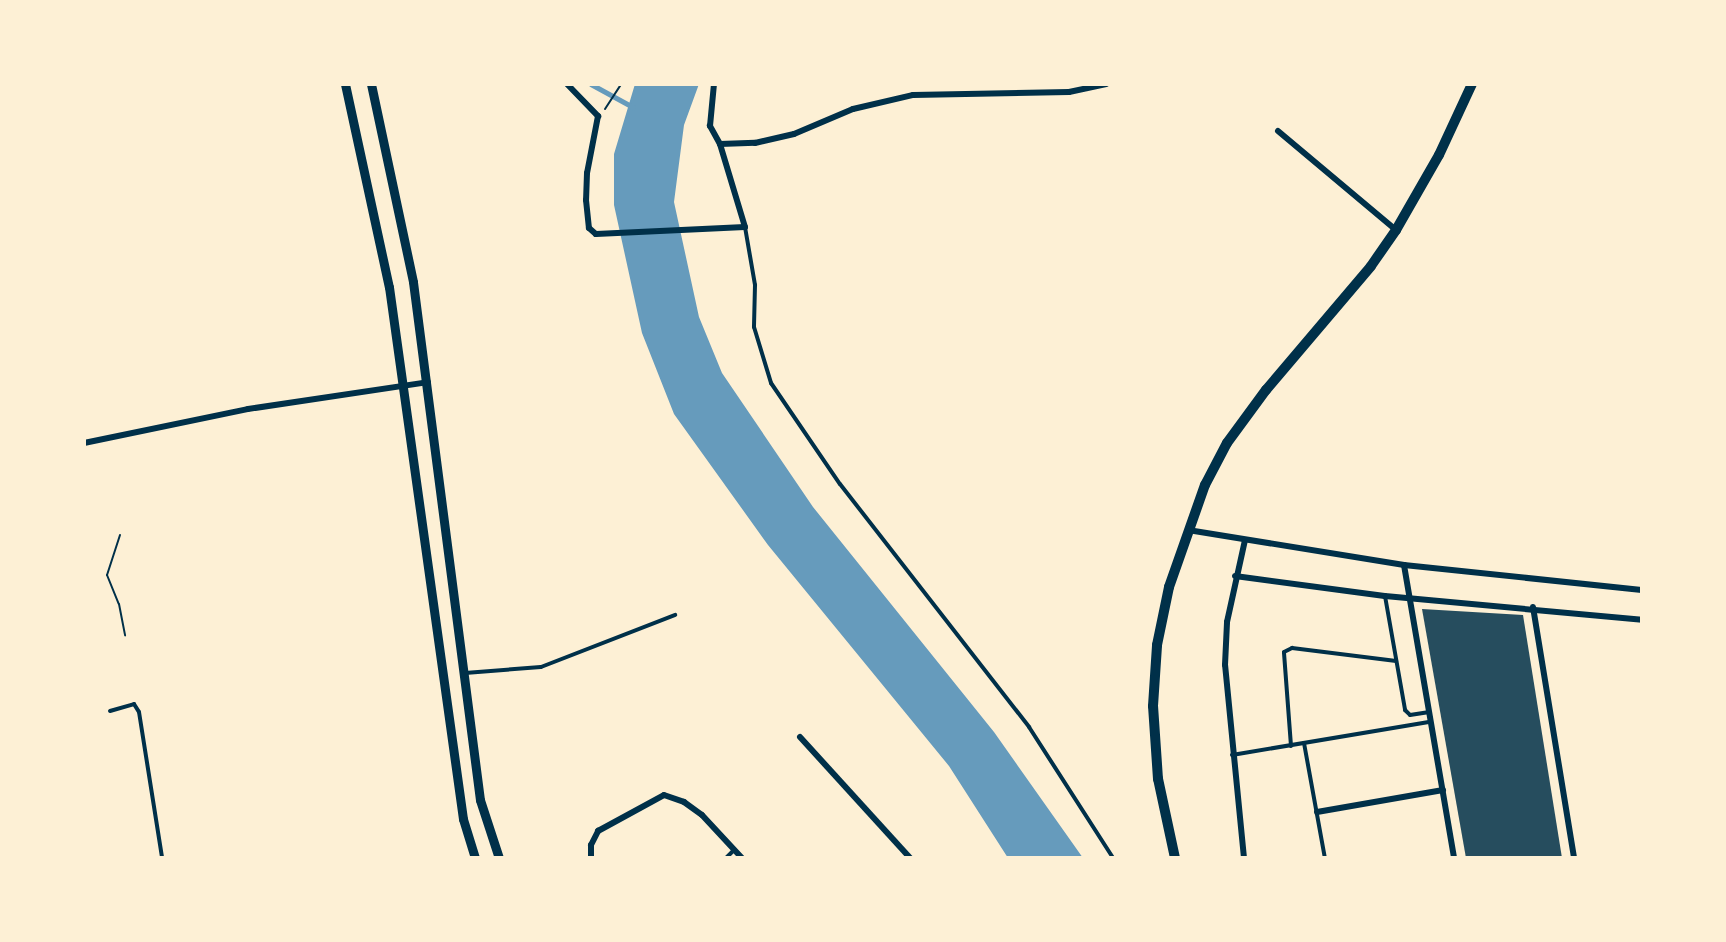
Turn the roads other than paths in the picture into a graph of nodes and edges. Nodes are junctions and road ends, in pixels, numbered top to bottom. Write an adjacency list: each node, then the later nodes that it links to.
1 (345, 84): 12 (street)
2 (373, 84): 11 (street)
3 (567, 84): 9 (street)
4 (714, 84): 8 (street)
5 (1106, 84): 8 (street)
6 (1472, 84): 10 (main road)
7 (1278, 131): 10 (street)
8 (720, 144): 9 (street)
9 (744, 227): 43 (lane)
10 (1396, 230): 14 (main road)
11 (428, 382): 12 (street); 25 (street)
12 (404, 386): 13 (street); 37 (street)
13 (84, 443)
14 (1188, 530): 15 (street); 44 (main road)
15 (1245, 540): 16 (street); 17 (street)
16 (1404, 565): 18 (street); 20 (street)
17 (1235, 576): 19 (street); 32 (street)
18 (1642, 590)
19 (1385, 596): 20 (street); 24 (lane)
20 (1409, 596): 21 (street); 27 (street)
21 (1533, 607): 23 (street); 48 (street)
22 (675, 615): 25 (lane)
23 (1642, 620)
24 (1396, 661): 27 (lane); 31 (lane)
25 (464, 673): 38 (street)
26 (110, 711): 36 (lane)
27 (1428, 712): 28 (street)
28 (1430, 722): 30 (lane); 33 (street)
29 (800, 737): 42 (street)
30 (1304, 743): 31 (lane); 34 (lane)
31 (1291, 746): 32 (lane)
32 (1232, 755): 45 (street)
33 (1443, 790): 34 (street); 47 (street)
34 (1317, 812): 46 (lane)
35 (734, 850): 39 (street); 40 (lane); 41 (street)
36 (162, 858)
37 (475, 858)
38 (499, 858)
39 (591, 858)
40 (726, 858)
41 (742, 858)
42 (910, 858)
43 (1113, 858)
44 (1175, 858)
45 (1244, 858)
46 (1325, 858)
47 (1454, 858)
48 (1575, 858)

